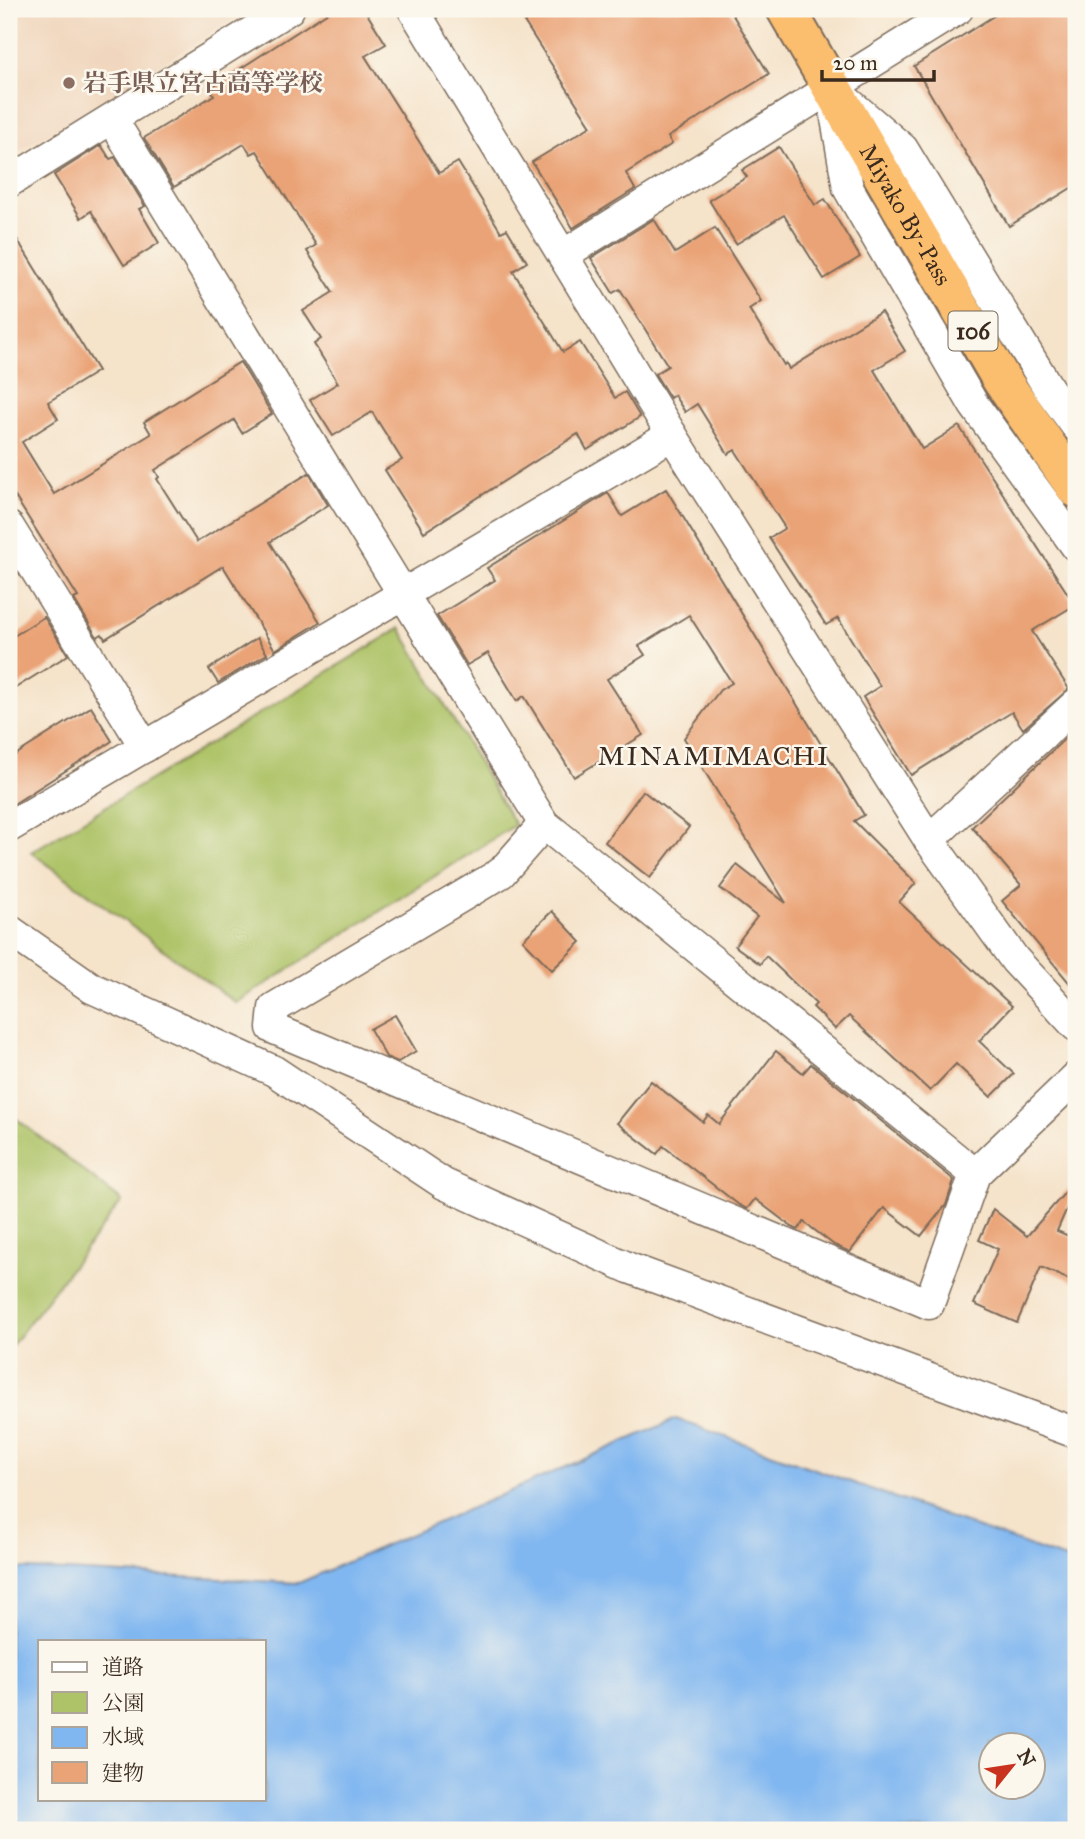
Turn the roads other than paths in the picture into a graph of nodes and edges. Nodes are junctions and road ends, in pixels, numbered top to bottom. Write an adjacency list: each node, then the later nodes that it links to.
1 (289, 9): 6 (street)
2 (413, 9): 8 (street)
3 (786, 9): 5 (highway, Miyako By-Pass / 106)
4 (958, 9): 5 (street)
5 (831, 87): 8 (street); 9 (street); 11 (highway, Miyako By-Pass / 106); 13 (street)
6 (112, 119): 7 (street); 14 (street)
7 (9, 183)
8 (563, 255): 10 (street)
9 (1076, 426)
10 (672, 435): 14 (street); 19 (street)
11 (1076, 488)
12 (9, 527): 16 (street)
13 (1076, 546)
14 (403, 594): 16 (street); 17 (street)
15 (1076, 704): 19 (street)
16 (145, 747): 18 (street)
17 (544, 824): 23 (street); 23 (street)
18 (9, 827)
19 (929, 840): 21 (street)
20 (9, 930): 24 (street)
21 (1076, 1026)
22 (1076, 1077): 23 (street)
23 (975, 1174)
24 (1076, 1433)

